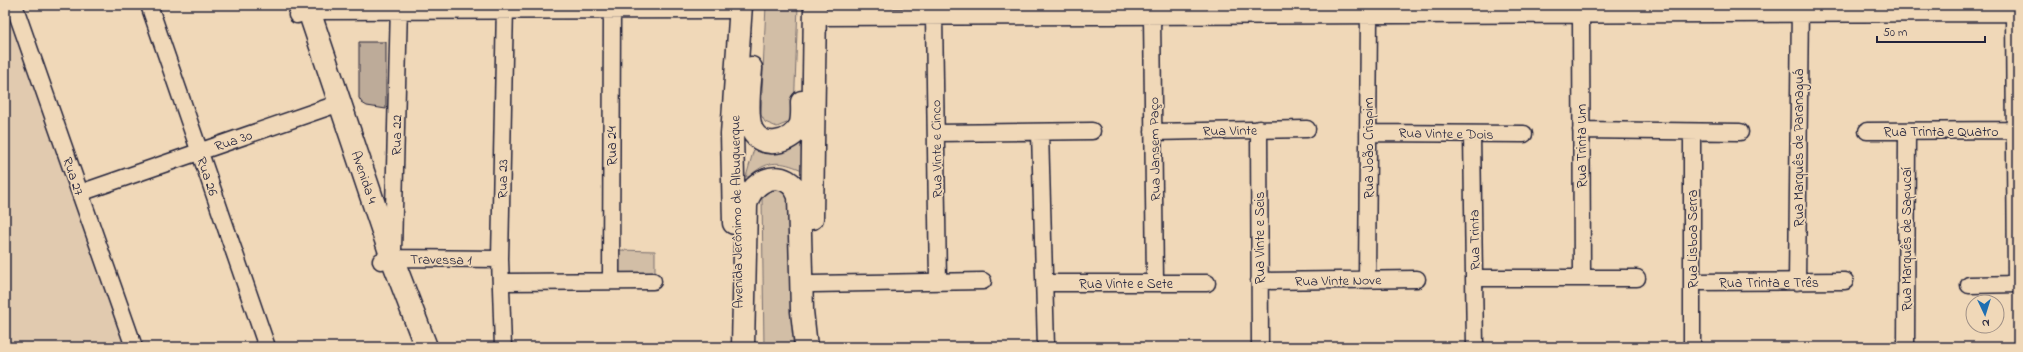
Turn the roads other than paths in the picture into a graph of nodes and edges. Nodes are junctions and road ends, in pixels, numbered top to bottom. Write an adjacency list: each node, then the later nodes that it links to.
1 (14, 5): 36 (street, Rua 27)
2 (149, 5): 35 (street, Rua 26)
3 (735, 7): 7 (main road); 10 (street); 64 (main road, Avenida Jerônimo de Albuquerque)
4 (399, 8): 5 (street); 6 (street); 38 (street, Rua 22)
5 (505, 8): 10 (street); 37 (street, Rua 23)
6 (302, 9): 19 (main road, Avenida 4)
7 (811, 9): 17 (street); 56 (main road)
8 (1690, 9): 9 (street); 15 (street)
9 (1800, 9): 14 (street); 51 (street, Rua Marquês de Paranaguá)
10 (612, 10): 44 (street, Rua 24)
11 (1259, 10): 16 (street); 18 (street)
12 (1476, 10): 15 (street); 16 (street)
13 (1044, 11): 17 (street); 18 (street)
14 (2016, 13): 23 (street)
15 (1581, 14): 22 (street, Rua Trinta Um)
16 (1369, 15): 32 (street, Rua João Crispim)
17 (934, 16): 31 (street, Rua Vinte e Cinco)
18 (1152, 16): 28 (street, Rua Jansem Paço)
19 (334, 105): 35 (street, Rua 30); 38 (main road, Avenida 4)
20 (1259, 129): 21 (street, Rua Vinte); 28 (street, Rua Vinte); 47 (street, Rua Vinte e Seis)
21 (1307, 129)
22 (1581, 130): 29 (street); 40 (street, Rua Trinta Um)
23 (2015, 130): 26 (street, Rua Trinta e Quatro); 57 (street)
24 (1092, 131): 27 (street)
25 (1867, 131): 26 (street, Rua Trinta e Quatro)
26 (1907, 131): 72 (street, Rua Marquês de Sapucaí)
27 (1040, 132): 31 (street); 53 (street)
28 (1154, 132): 54 (street, Rua Jansem Paço)
29 (1692, 132): 30 (street); 50 (street, Rua Lisboa Serra)
30 (1740, 132)
31 (936, 133): 49 (street, Rua Vinte e Cinco)
32 (1368, 133): 33 (street, Rua Vinte e Dois); 43 (street, Rua João Crispim)
33 (1472, 134): 34 (street, Rua Vinte e Dois); 39 (street, Rua Trinta)
34 (1524, 134)
35 (199, 151): 36 (street, Rua 30); 60 (street, Rua 26)
36 (80, 193): 59 (street, Rua 27)
37 (500, 259): 38 (street, Travessa 1); 48 (street, Rua 23)
38 (387, 260): 61 (main road, Avenida 4); 62 (main road, Avenida 4)
39 (1474, 278): 40 (street); 70 (street, Rua Trinta)
40 (1582, 278): 41 (street)
41 (1637, 278)
42 (1417, 279): 43 (street, Rua Vinte Nove)
43 (1367, 280): 47 (street, Rua Vinte Nove)
44 (611, 281): 45 (street); 48 (street)
45 (653, 281)
46 (983, 281): 49 (street)
47 (1259, 281): 69 (street, Rua Vinte e Seis)
48 (501, 282): 63 (street, Rua 23)
49 (938, 282): 56 (street)
50 (1692, 282): 51 (street, Rua Trinta e Três); 71 (street, Rua Lisboa Serra)
51 (1797, 282): 52 (street, Rua Trinta e Três)
52 (1845, 282)
53 (1044, 283): 54 (street, Rua Vinte e Sete); 68 (street)
54 (1155, 283): 55 (street, Rua Vinte e Sete)
55 (1207, 283)
56 (812, 284): 67 (main road)
57 (2017, 284): 58 (street)
58 (1969, 285)
59 (134, 347)
60 (267, 347)
61 (411, 347)
62 (426, 347)
63 (503, 347)
64 (739, 347)
65 (743, 347): 66 (main road)
66 (806, 347)
67 (811, 347)
68 (1046, 347)
69 (1260, 347)
70 (1475, 347)
71 (1692, 347)
72 (1906, 347)

